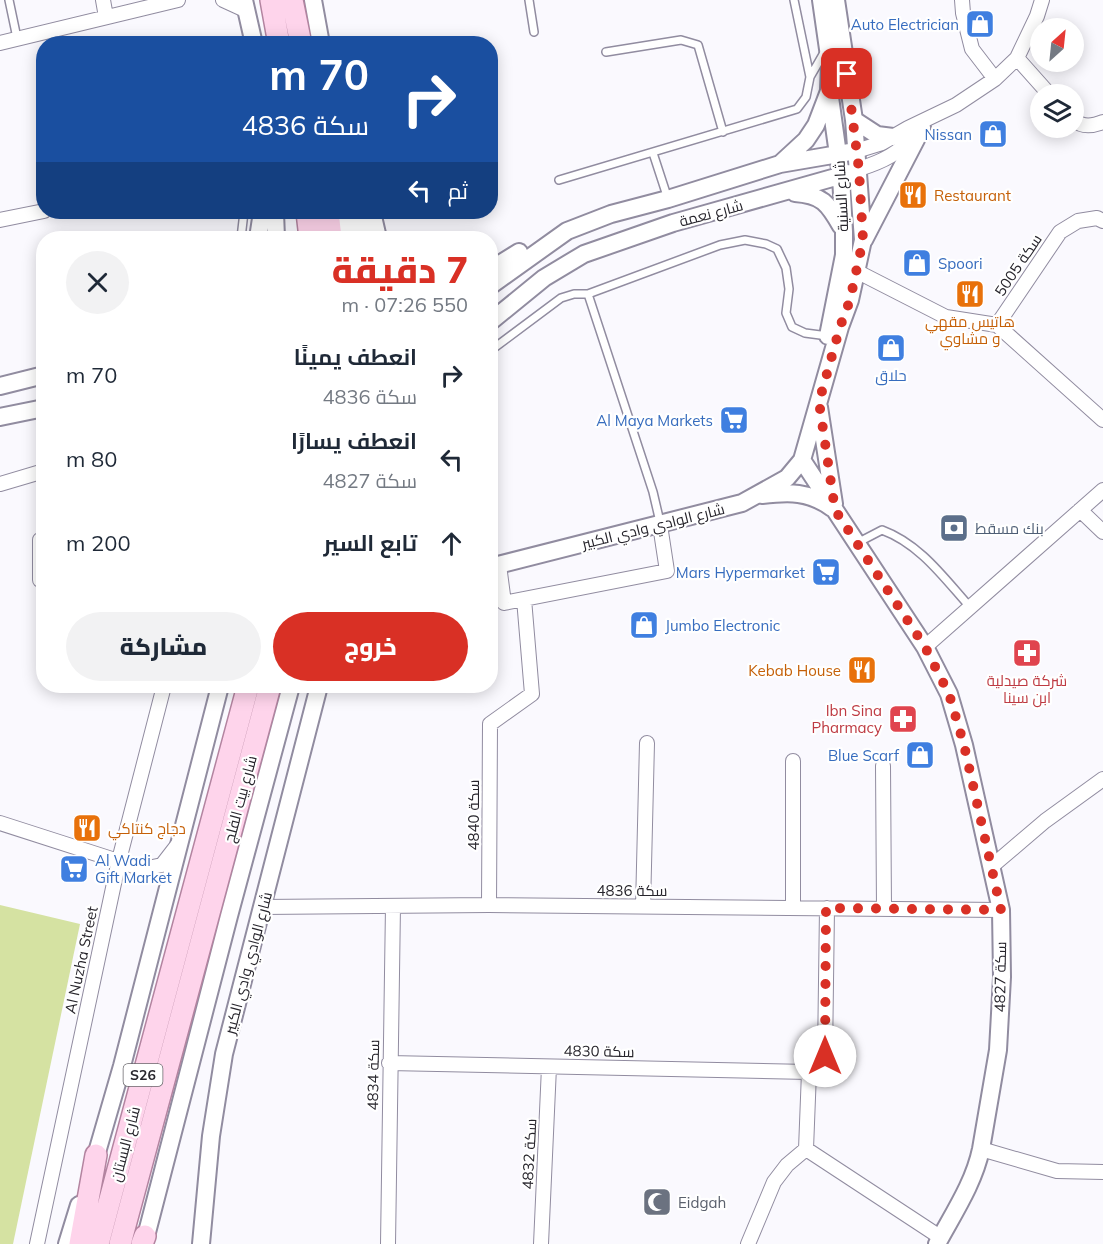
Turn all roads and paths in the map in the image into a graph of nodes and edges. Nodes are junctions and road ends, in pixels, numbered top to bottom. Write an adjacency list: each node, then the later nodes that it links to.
1 (9, 0): 21 (lane)
2 (103, 0): 15 (street)
3 (178, 0): 15 (street)
4 (223, 0): 14 (street)
5 (271, 0): 18 (main road)
6 (292, 0): 19 (main road)
7 (313, 0): 20 (street)
8 (529, 0): 16 (lane)
9 (794, 0): 26 (lane)
10 (821, 0): 23 (street, شارع السنية)
11 (836, 0): 31 (street, شارع السنية)
12 (962, 0): 27 (street)
13 (1042, 0): 25 (street, شارع نعمة)
14 (246, 6): 17 (street)
15 (106, 17): 21 (street)
16 (534, 32)
17 (252, 36)
18 (278, 36)
19 (299, 36)
20 (320, 36)
21 (17, 38): 22 (street)
22 (0, 43)
23 (828, 46): 26 (lane); 29 (street, شارع السنية)
24 (606, 52): 35 (lane)
25 (1017, 58): 27 (street, شارع نعمة); 28 (street)
26 (810, 77): 35 (lane)
27 (994, 79): 30 (street, شارع نعمة)
28 (1040, 84)
29 (829, 90): 39 (street, شارع السنية); 40 (street)
30 (934, 114): 34 (street, شارع نعمة); 36 (street, شارع نعمة)
31 (854, 120): 36 (street); 37 (street, شارع السنية)
32 (1103, 122): 33 (street)
33 (1084, 125)
34 (922, 128): 41 (street, شارع نعمة); 51 (street)
35 (723, 132): 38 (lane)
36 (893, 137): 37 (street, شارع نعمة)
37 (856, 151): 39 (street, شارع نعمة); 41 (street, شارع السنية)
38 (653, 153): 43 (lane); 45 (lane)
39 (839, 155): 40 (street, شارع نعمة); 42 (street, شارع السنية)
40 (780, 164): 45 (street, شارع نعمة)
41 (859, 170): 42 (street, شارع نعمة); 51 (street, شارع السنية)
42 (841, 176): 44 (street, شارع نعمة); 50 (street, شارع السنية)
43 (559, 180)
44 (785, 192): 50 (street); 56 (street, شارع نعمة)
45 (668, 199): 49 (street, شارع نعمة)
46 (36, 213): 47 (street)
47 (0, 220)
48 (1103, 221): 57 (street, سكة 5005)
49 (567, 231): 52 (street); 54 (street, شارع نعمة)
50 (844, 232): 58 (street, شارع السنية)
51 (863, 240): 53 (street, شارع السنية)
52 (498, 265)
53 (856, 271): 57 (street); 62 (street, شارع السنية)
54 (498, 280)
55 (588, 294): 58 (lane); 59 (lane); 73 (lane)
56 (498, 315)
57 (997, 325): 65 (street)
58 (828, 336): 66 (street, شارع السنية)
59 (498, 345)
60 (36, 377): 61 (street)
61 (0, 386)
62 (819, 402): 66 (street, شارع السنية); 71 (street)
63 (36, 410): 64 (street)
64 (0, 417)
65 (1103, 420)
66 (802, 460): 70 (street, شارع الوادي وادي الكبير); 71 (street, سكة 4827)
67 (36, 473): 68 (street)
68 (0, 484)
69 (1103, 490): 72 (street)
70 (756, 496): 71 (street); 73 (street, شارع الوادي وادي الكبير)
71 (835, 510): 75 (street, سكة 4827)
72 (1080, 510): 74 (street); 79 (street)
73 (660, 525): 76 (street, شارع الوادي وادي الكبير); 77 (street)
74 (1103, 532)
75 (857, 543): 79 (lane); 80 (street, سكة 4827)
76 (498, 565)
77 (524, 599): 78 (street); 95 (street, سكة 4840)
78 (498, 604)
79 (970, 607): 80 (street)
80 (925, 647): 94 (street, سكة 4827)
81 (162, 693): 93 (street, Al Nuzha Street)
82 (218, 693): 92 (street)
83 (246, 693): 96 (main road, شارع بيت الفلج / S26)
84 (268, 693): 104 (main road, شارع بيت الفلج / S26)
85 (289, 693): 112 (street)
86 (317, 693): 98 (street, شارع الوادي وادي الكبير)
87 (647, 744): 99 (street)
88 (793, 761): 100 (street)
89 (883, 765): 102 (street)
90 (1103, 779): 94 (street)
91 (0, 823): 93 (street)
92 (180, 842): 93 (street); 110 (street)
93 (119, 860): 114 (street, Al Nuzha Street)
94 (991, 867): 103 (street, سكة 4827)
95 (489, 905): 97 (street, سكة 4836); 99 (street, سكة 4836)
96 (188, 906): 117 (main road, شارع البستان / S26)
97 (393, 906): 98 (street, سكة 4836); 105 (street, سكة 4834)
98 (262, 907): 119 (street, شارع الوادي وادي الكبير)
99 (642, 907): 100 (street, سكة 4836)
100 (793, 907): 101 (street, سكة 4836)
101 (826, 908): 102 (street, سكة 4836); 107 (street)
102 (884, 909): 103 (street, سكة 4836)
103 (1001, 910): 109 (street, سكة 4827)
104 (210, 912): 118 (main road, شارع البستان / S26)
105 (389, 1063): 106 (street, سكة 4830); 120 (street, سكة 4834)
106 (549, 1066): 107 (street, سكة 4830); 121 (street, سكة 4832)
107 (809, 1072): 108 (street)
108 (806, 1149): 113 (street); 122 (street)
109 (981, 1149): 111 (street); 113 (street, سكة 4827)
110 (96, 1155): 115 (street); 116 (main road)
111 (1103, 1172)
112 (144, 1241)
113 (938, 1241)
114 (37, 1244)
115 (67, 1244)
116 (80, 1244)
117 (98, 1244)
118 (120, 1244)
119 (201, 1244)
120 (388, 1244)
121 (541, 1244)
122 (748, 1244)

